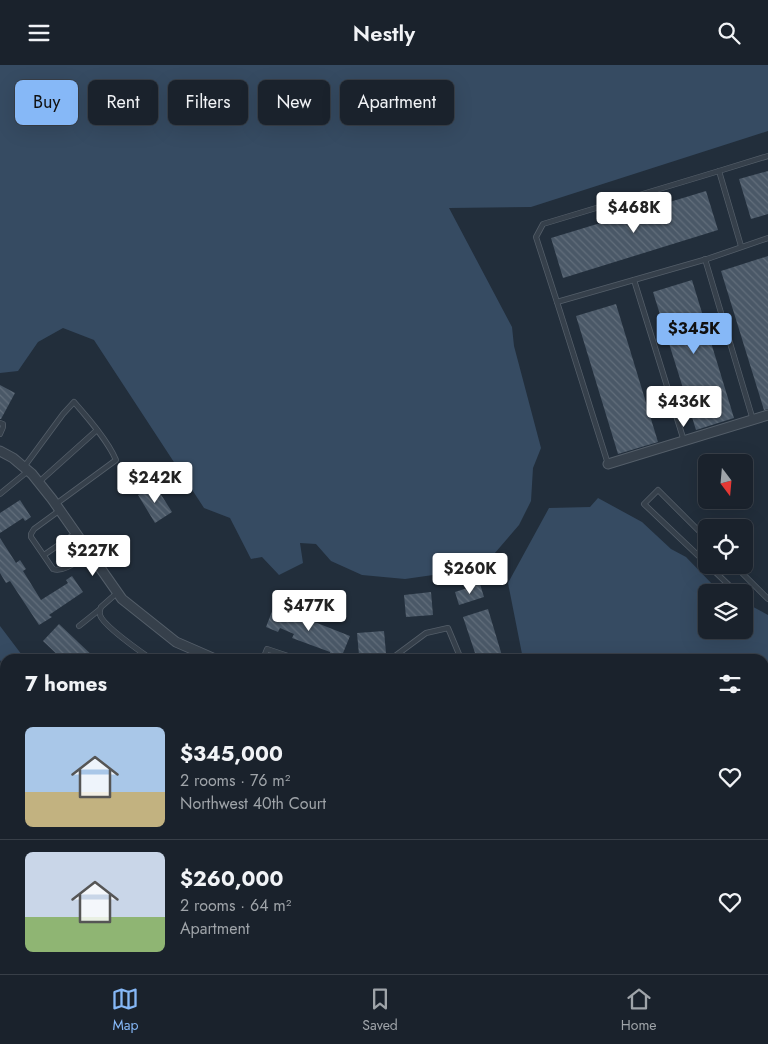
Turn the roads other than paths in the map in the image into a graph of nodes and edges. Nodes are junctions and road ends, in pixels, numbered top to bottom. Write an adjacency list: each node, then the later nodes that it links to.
1 (768, 156): 2 (lane)
2 (719, 171): 4 (lane); 7 (lane)
3 (768, 238): 4 (lane)
4 (741, 246): 5 (lane)
5 (705, 259): 6 (lane); 9 (lane)
6 (634, 280): 7 (lane); 13 (lane)
7 (557, 302): 15 (lane)
8 (768, 415): 9 (street)
9 (753, 420): 13 (street)
10 (0, 423): 12 (lane)
11 (96, 430): 16 (lane); 17 (lane); 19 (lane)
12 (0, 434)
13 (684, 441): 15 (street)
14 (0, 452): 16 (street)
15 (608, 464)
16 (26, 469): 17 (street); 18 (lane)
17 (39, 482): 19 (street)
18 (0, 494)
19 (58, 507): 21 (street); 23 (lane)
20 (698, 530): 24 (lane)
21 (76, 533): 22 (street); 23 (lane)
22 (90, 552): 23 (lane); 28 (street)
23 (44, 555)
24 (698, 555)
25 (717, 574): 27 (lane)
26 (743, 574): 29 (lane)
27 (728, 584)
28 (118, 592): 30 (lane); 33 (street)
29 (768, 599)
30 (99, 610): 31 (lane); 32 (lane)
31 (79, 626)
32 (144, 654)
33 (204, 654)
34 (264, 654): 35 (lane)
35 (282, 654)
36 (398, 654): 37 (lane)
37 (459, 654)

